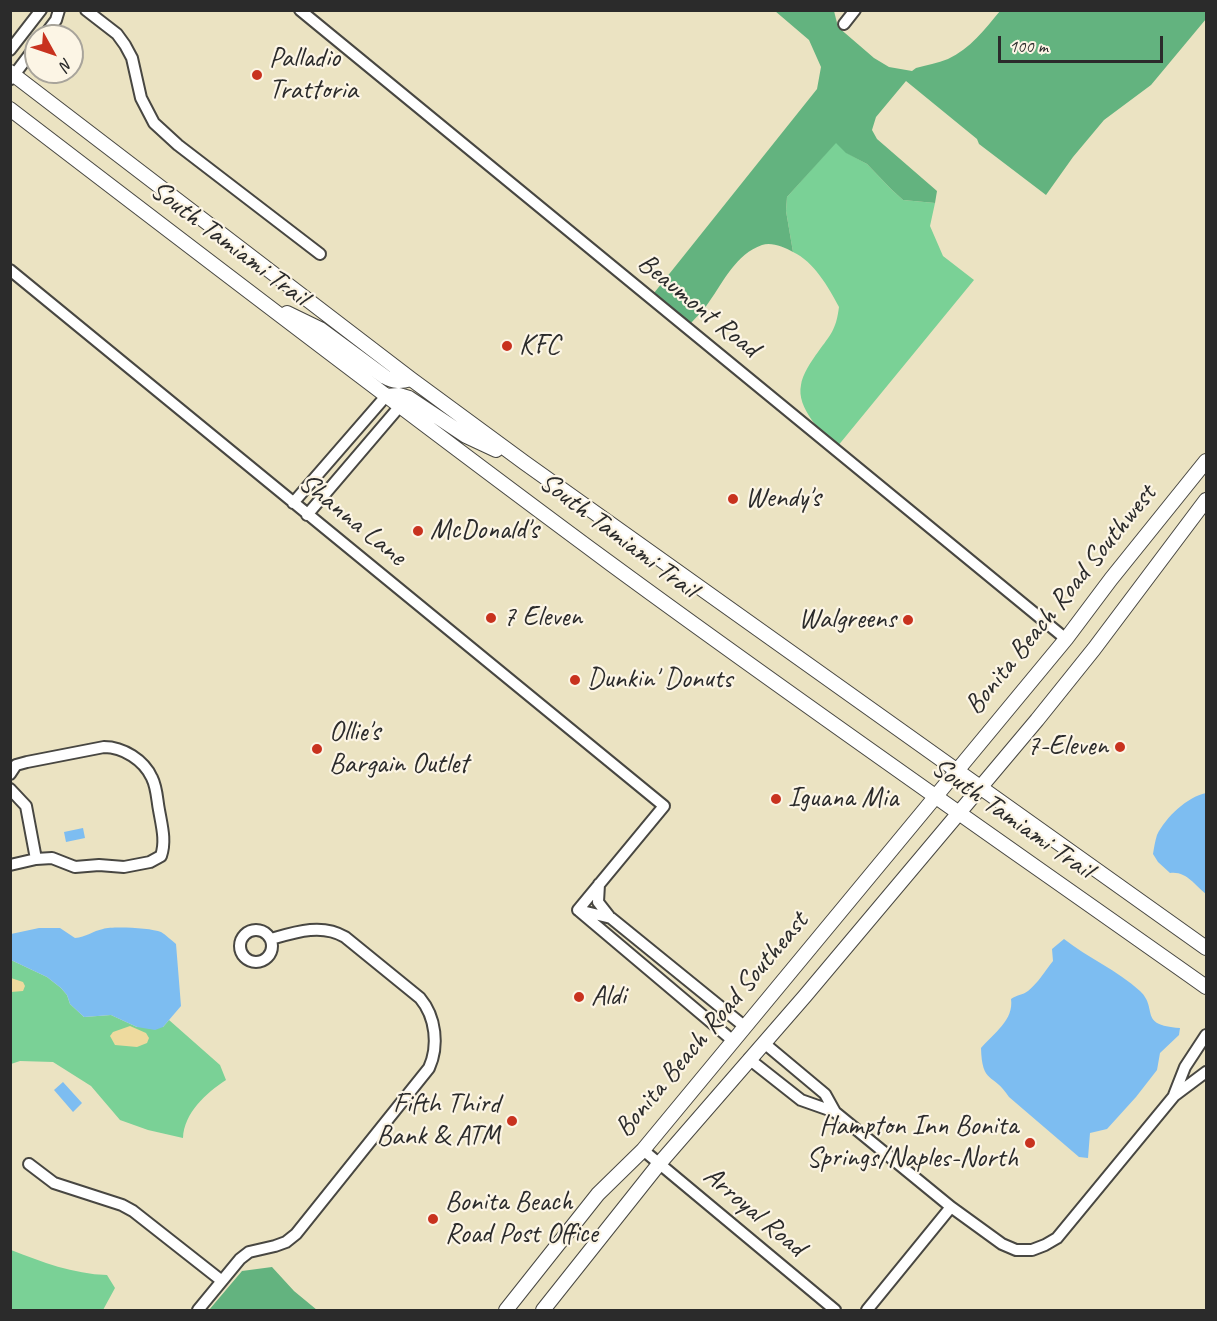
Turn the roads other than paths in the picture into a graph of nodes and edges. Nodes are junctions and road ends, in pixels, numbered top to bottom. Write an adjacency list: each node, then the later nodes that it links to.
1 (41, 10): 8 (street)
2 (59, 10): 6 (street)
3 (86, 10): 12 (street)
4 (300, 10): 23 (street, Beaumont Road)
5 (855, 10): 7 (street)
6 (53, 24)
7 (844, 24)
8 (10, 50)
9 (24, 61): 10 (street)
10 (12, 76): 15 (main road, South Tamiami Trail)
11 (10, 109): 14 (main road, South Tamiami Trail)
12 (320, 254)
13 (10, 270): 21 (street, Shanna Lane)
14 (256, 297): 15 (main road); 16 (main road, South Tamiami Trail)
15 (411, 380): 19 (main road, South Tamiami Trail)
16 (386, 396): 17 (main road, South Tamiami Trail); 19 (main road); 21 (street)
17 (400, 406): 22 (street); 28 (main road, South Tamiami Trail)
18 (1206, 461): 23 (main road, Bonita Beach Road Southwest)
19 (525, 464): 24 (main road, South Tamiami Trail)
20 (1206, 500): 26 (main road, Bonita Beach Road Southwest)
21 (292, 503): 22 (street, Shanna Lane)
22 (307, 515): 32 (street, Shanna Lane)
23 (1066, 639): 24 (main road, Bonita Beach Road Southwest)
24 (956, 770): 26 (main road, South Tamiami Trail); 28 (main road, Bonita Beach Road Southeast)
25 (10, 774): 30 (street)
26 (979, 787): 29 (main road, Bonita Beach Road Southeast); 36 (main road, South Tamiami Trail)
27 (10, 789): 30 (street)
28 (935, 796): 29 (main road, South Tamiami Trail); 38 (main road, Bonita Beach Road Southeast)
29 (958, 812): 37 (main road, South Tamiami Trail); 41 (main road, Bonita Beach Road Southeast)
30 (36, 859): 31 (street)
31 (10, 865)
32 (599, 884): 33 (street); 34 (street)
33 (578, 910): 34 (street); 40 (street)
34 (611, 918): 38 (street)
35 (271, 939): 50 (street)
36 (1206, 948)
37 (1206, 987)
38 (744, 1026): 40 (main road, Bonita Beach Road Southeast)
39 (1206, 1035): 44 (street)
40 (732, 1040): 46 (main road, Bonita Beach Road Southeast)
41 (765, 1043): 42 (main road, Bonita Beach Road Southeast); 45 (street)
42 (749, 1059): 45 (street); 48 (main road, Bonita Beach Road Southeast)
43 (1206, 1071): 44 (street)
44 (1174, 1096): 49 (street)
45 (835, 1112): 49 (street)
46 (643, 1150): 48 (street, Arroyal Road); 52 (main road, Bonita Beach Road Southeast)
47 (29, 1164): 50 (street)
48 (659, 1164): 53 (main road, Bonita Beach Road Southeast); 54 (street, Arroyal Road)
49 (951, 1207): 55 (street)
50 (222, 1281): 51 (street)
51 (198, 1311)
52 (506, 1311)
53 (543, 1311)
54 (835, 1311)
55 (867, 1311)

